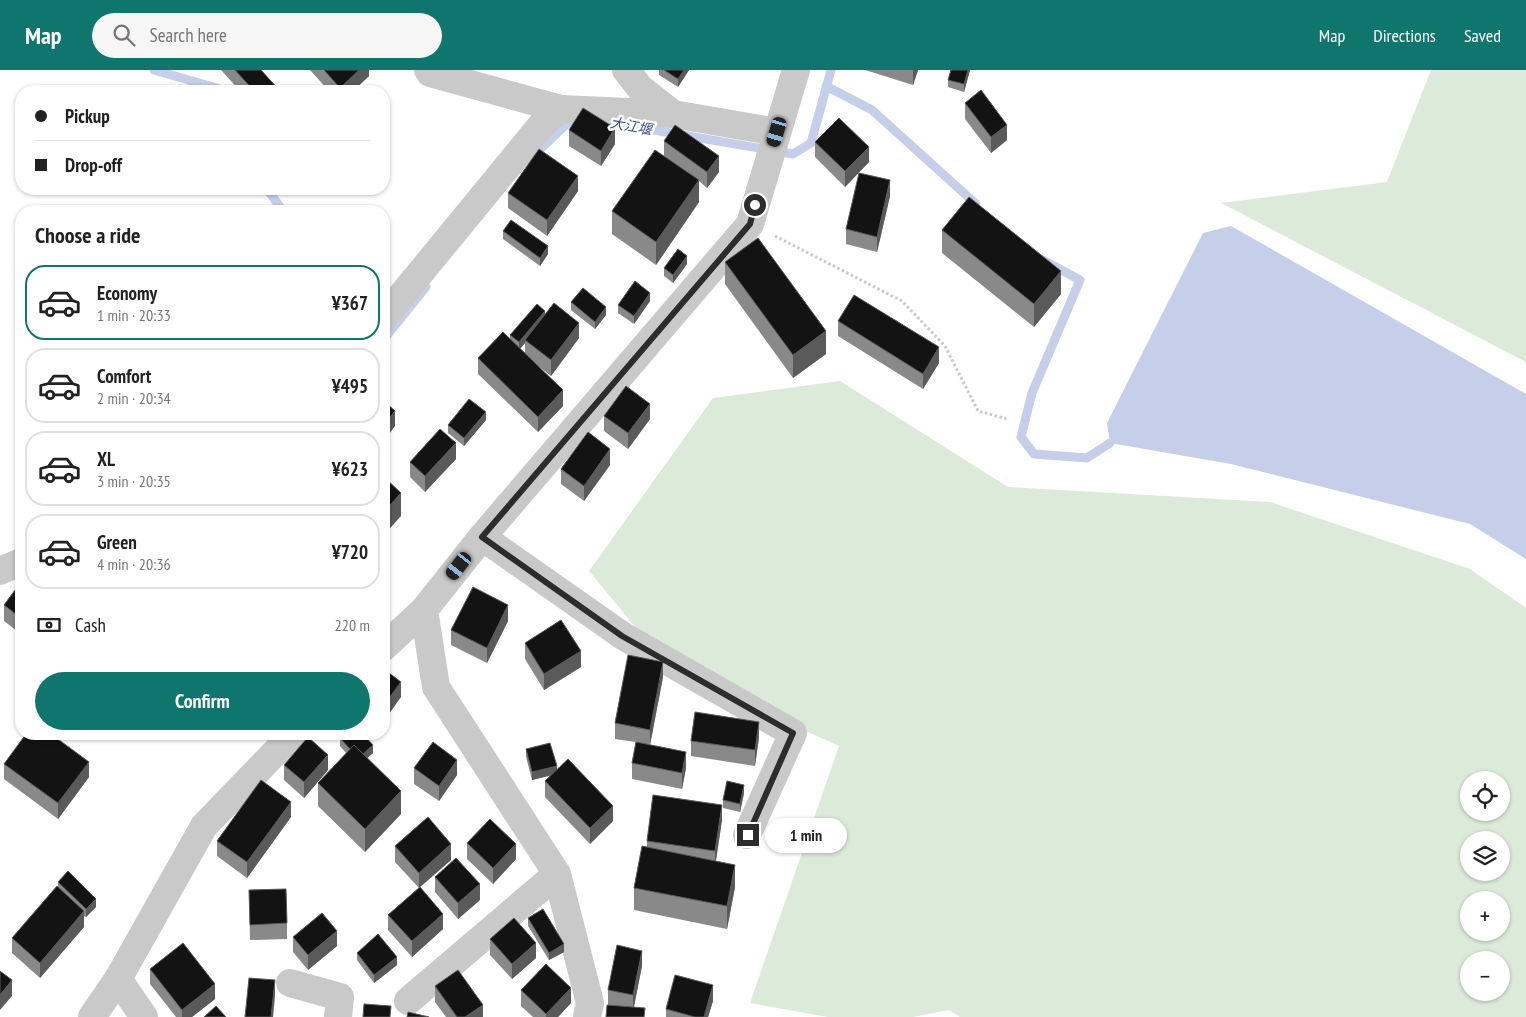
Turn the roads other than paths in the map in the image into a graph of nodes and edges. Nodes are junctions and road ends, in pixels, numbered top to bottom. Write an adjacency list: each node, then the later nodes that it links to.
1 (428, 70): 4 (street)
2 (626, 70): 5 (street)
3 (796, 70): 6 (street)
4 (561, 109): 5 (street); 7 (street)
5 (673, 114): 6 (street)
6 (777, 132): 8 (street)
7 (390, 310)
8 (482, 537): 11 (street); 14 (street)
9 (15, 565): 10 (street)
10 (0, 571)
11 (424, 610): 12 (street); 15 (street)
12 (390, 641)
13 (287, 740): 16 (street)
14 (748, 835)
15 (557, 874): 18 (street); 22 (street)
16 (118, 979): 19 (street); 20 (street)
17 (290, 983): 21 (street)
18 (408, 1001)
19 (92, 1017)
20 (144, 1017)
21 (338, 1017)
22 (587, 1017)

